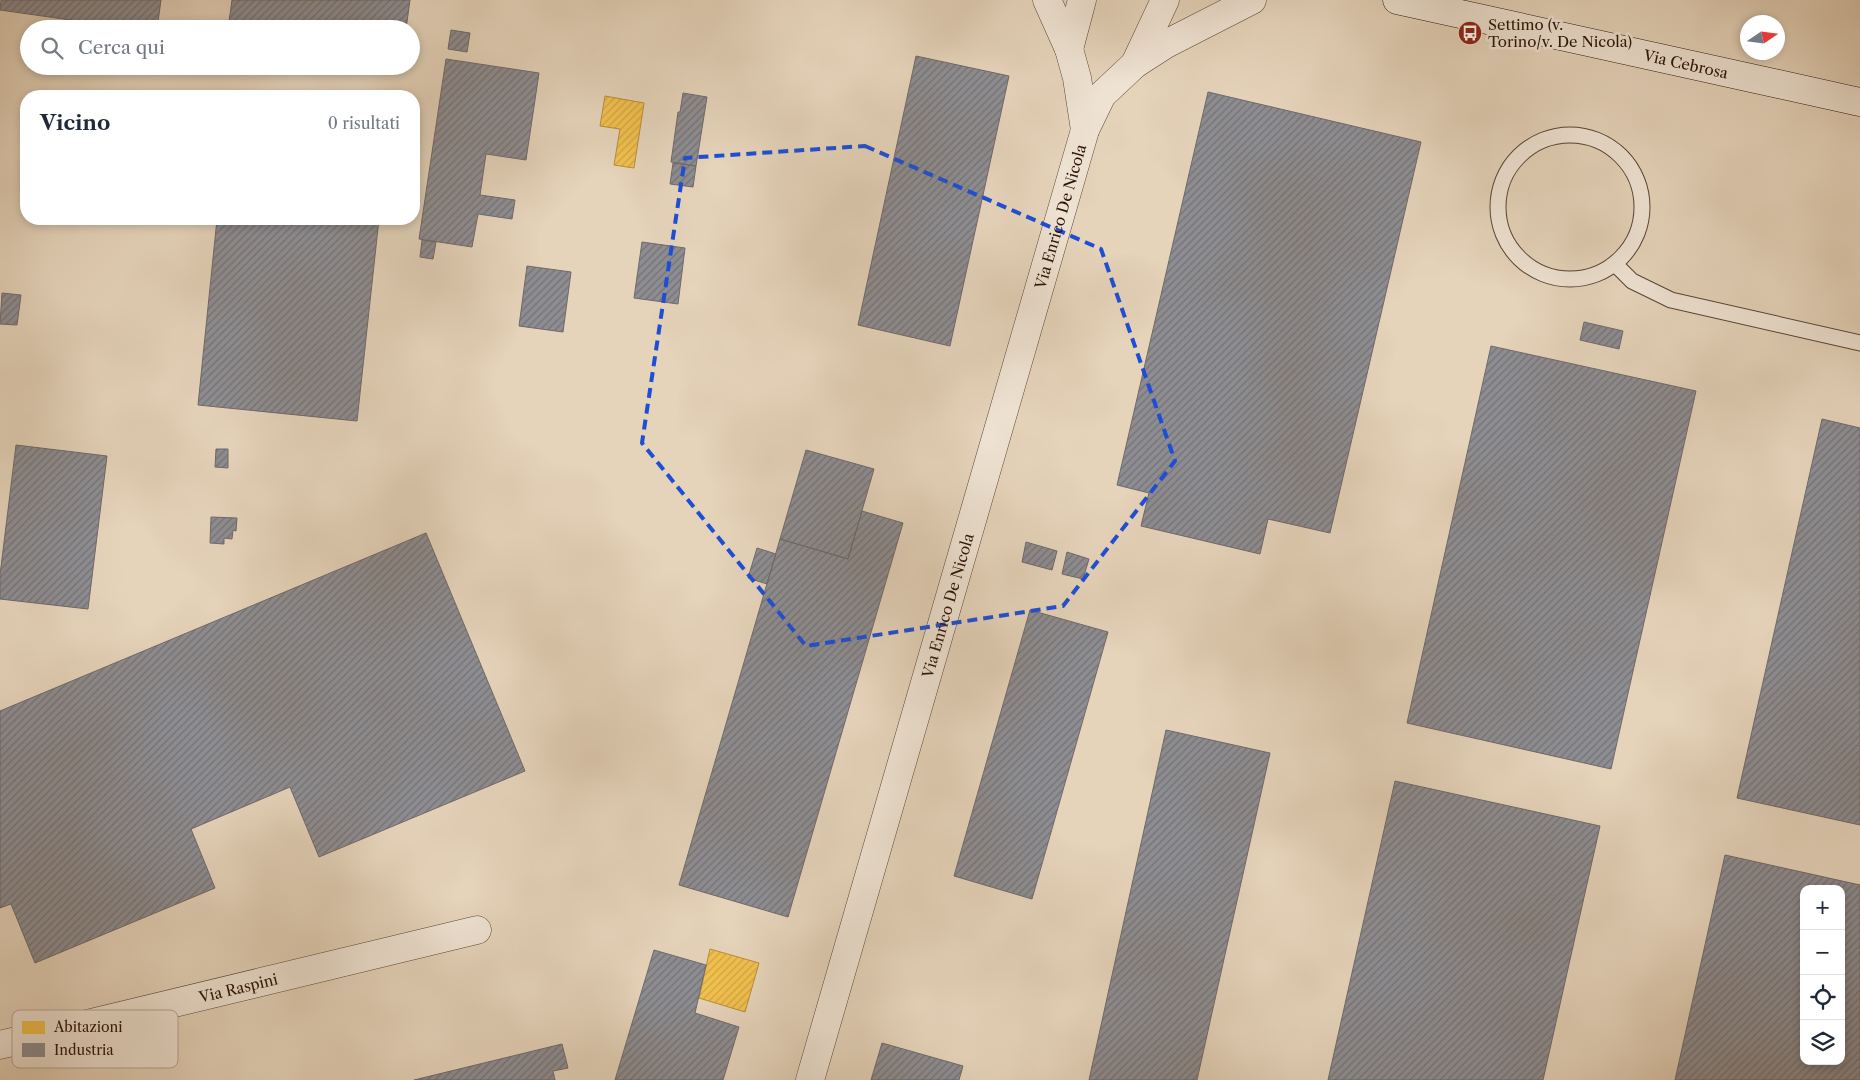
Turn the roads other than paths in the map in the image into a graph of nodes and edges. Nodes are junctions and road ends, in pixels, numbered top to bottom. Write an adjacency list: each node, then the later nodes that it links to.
1 (1047, 0): 6 (street, Via Enrico De Nicola)
2 (1082, 0): 6 (street)
3 (1165, 0): 7 (street, Via Enrico De Nicola)
4 (1252, 0): 7 (street, Via Enrico De Nicola)
5 (1397, 0): 8 (street, Via Cebrosa)
6 (1069, 49): 9 (street, Via Enrico De Nicola)
7 (1135, 64): 9 (street, Via Enrico De Nicola)
8 (1860, 102)
9 (1085, 130): 14 (street, Via Enrico De Nicola)
10 (1615, 264): 10 (lane); 11 (lane)
11 (1860, 343)
12 (476, 930): 13 (street, Via Raspini)
13 (145, 1010)
14 (810, 1080)

